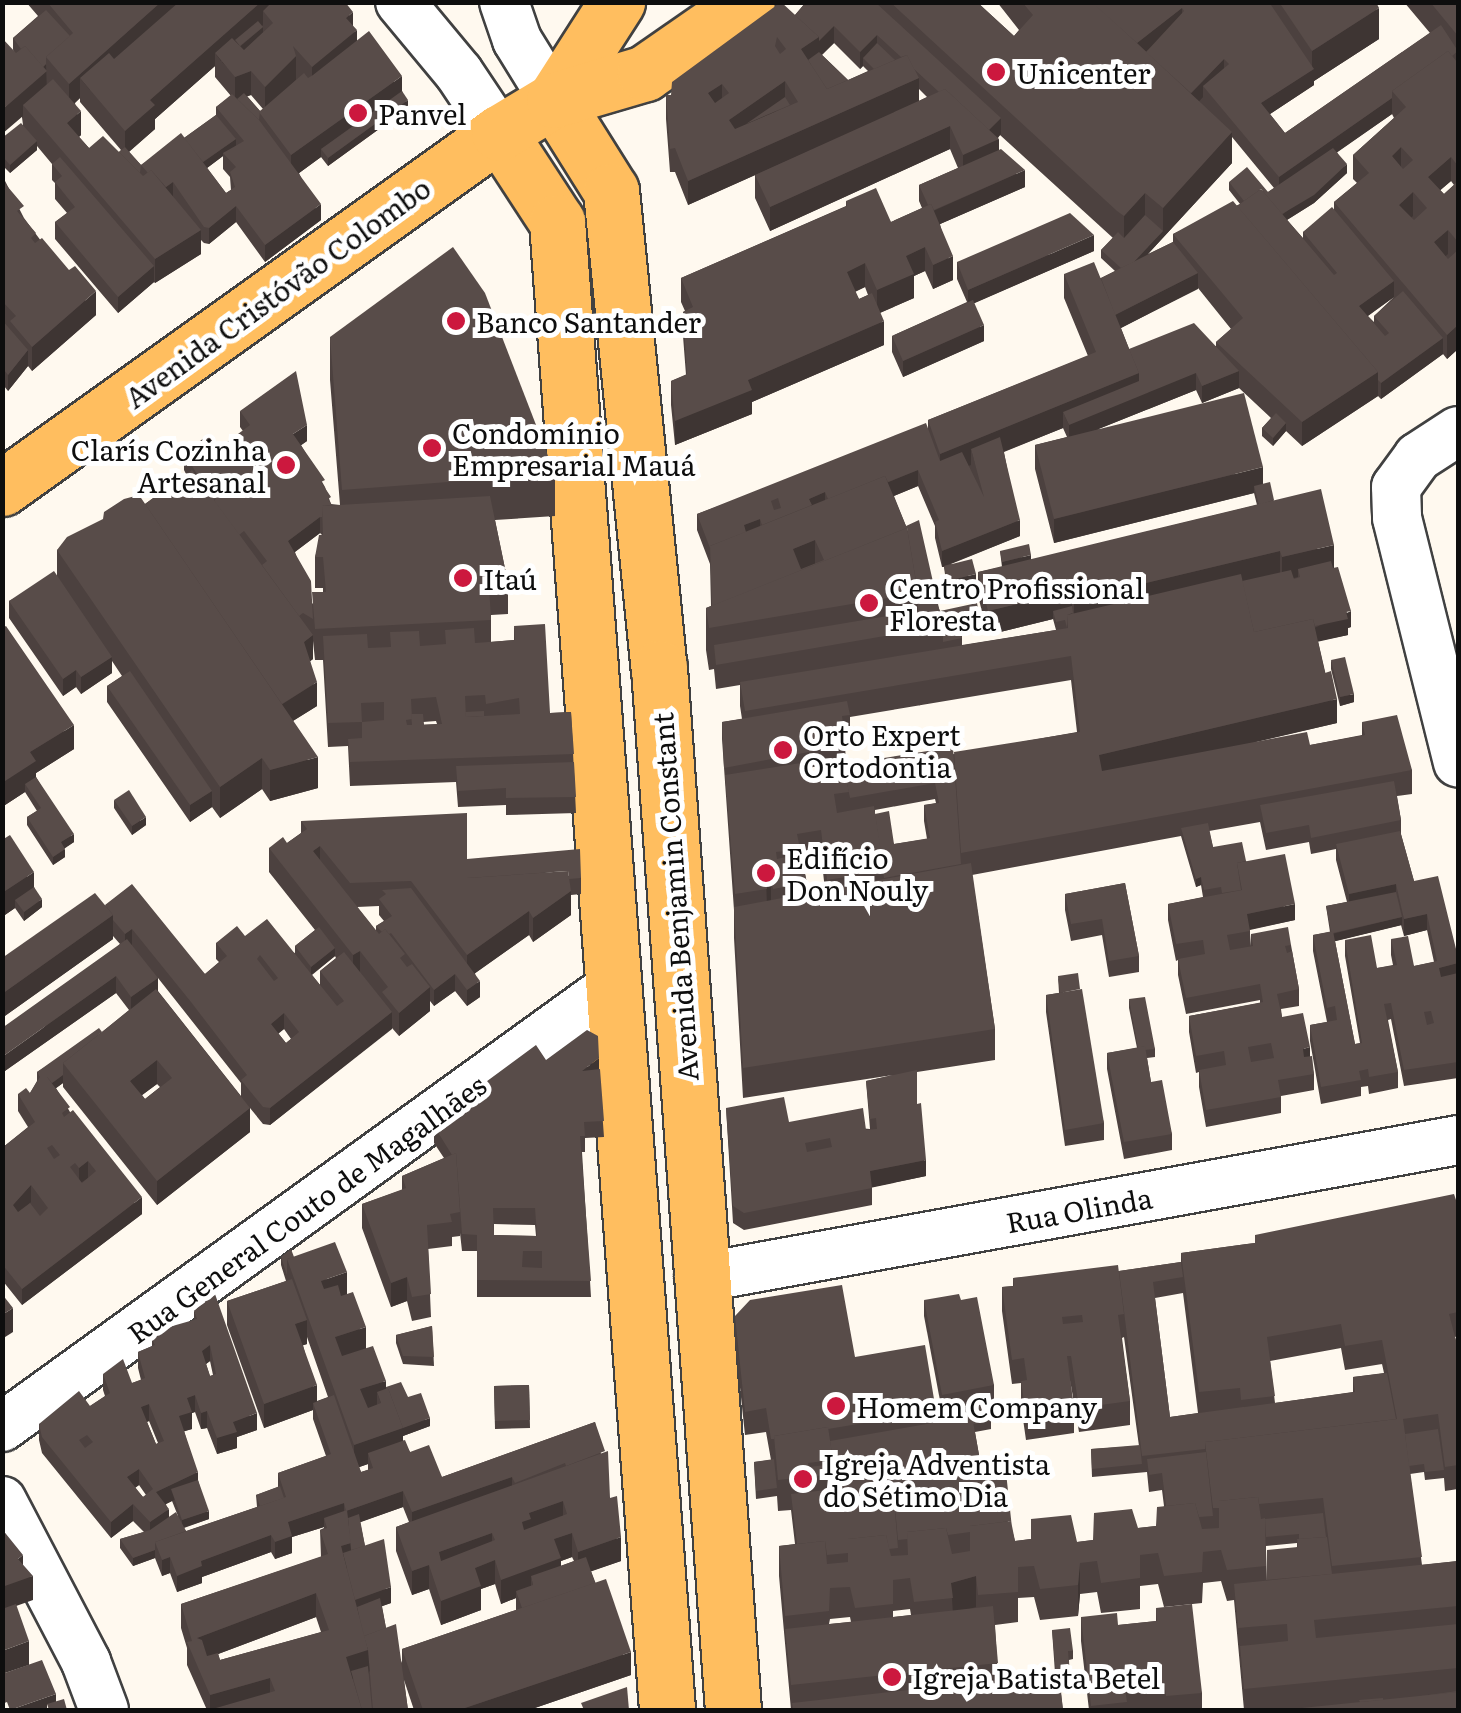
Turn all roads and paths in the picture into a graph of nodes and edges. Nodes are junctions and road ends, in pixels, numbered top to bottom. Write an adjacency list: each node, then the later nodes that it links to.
1 (400, 2): 6 (street)
2 (504, 2): 5 (street)
3 (617, 2): 5 (main road, Avenida Cristóvão Colombo)
4 (747, 2): 5 (main road, Avenida Cristóvão Colombo)
5 (554, 100): 6 (main road, Avenida Cristóvão Colombo); 12 (main road, Avenida Benjamin Constant)
6 (499, 132): 8 (main road, Avenida Cristóvão Colombo); 10 (main road)
7 (1458, 431): 9 (street)
8 (2, 488)
9 (1458, 762)
10 (610, 988): 13 (street, Rua General Couto de Magalhães); 16 (main road)
11 (1458, 1140): 12 (street, Rua Olinda)
12 (699, 1278): 17 (main road, Avenida Benjamin Constant)
13 (2, 1427)
14 (2, 1501): 15 (street)
15 (104, 1710)
16 (667, 1710)
17 (732, 1710)

